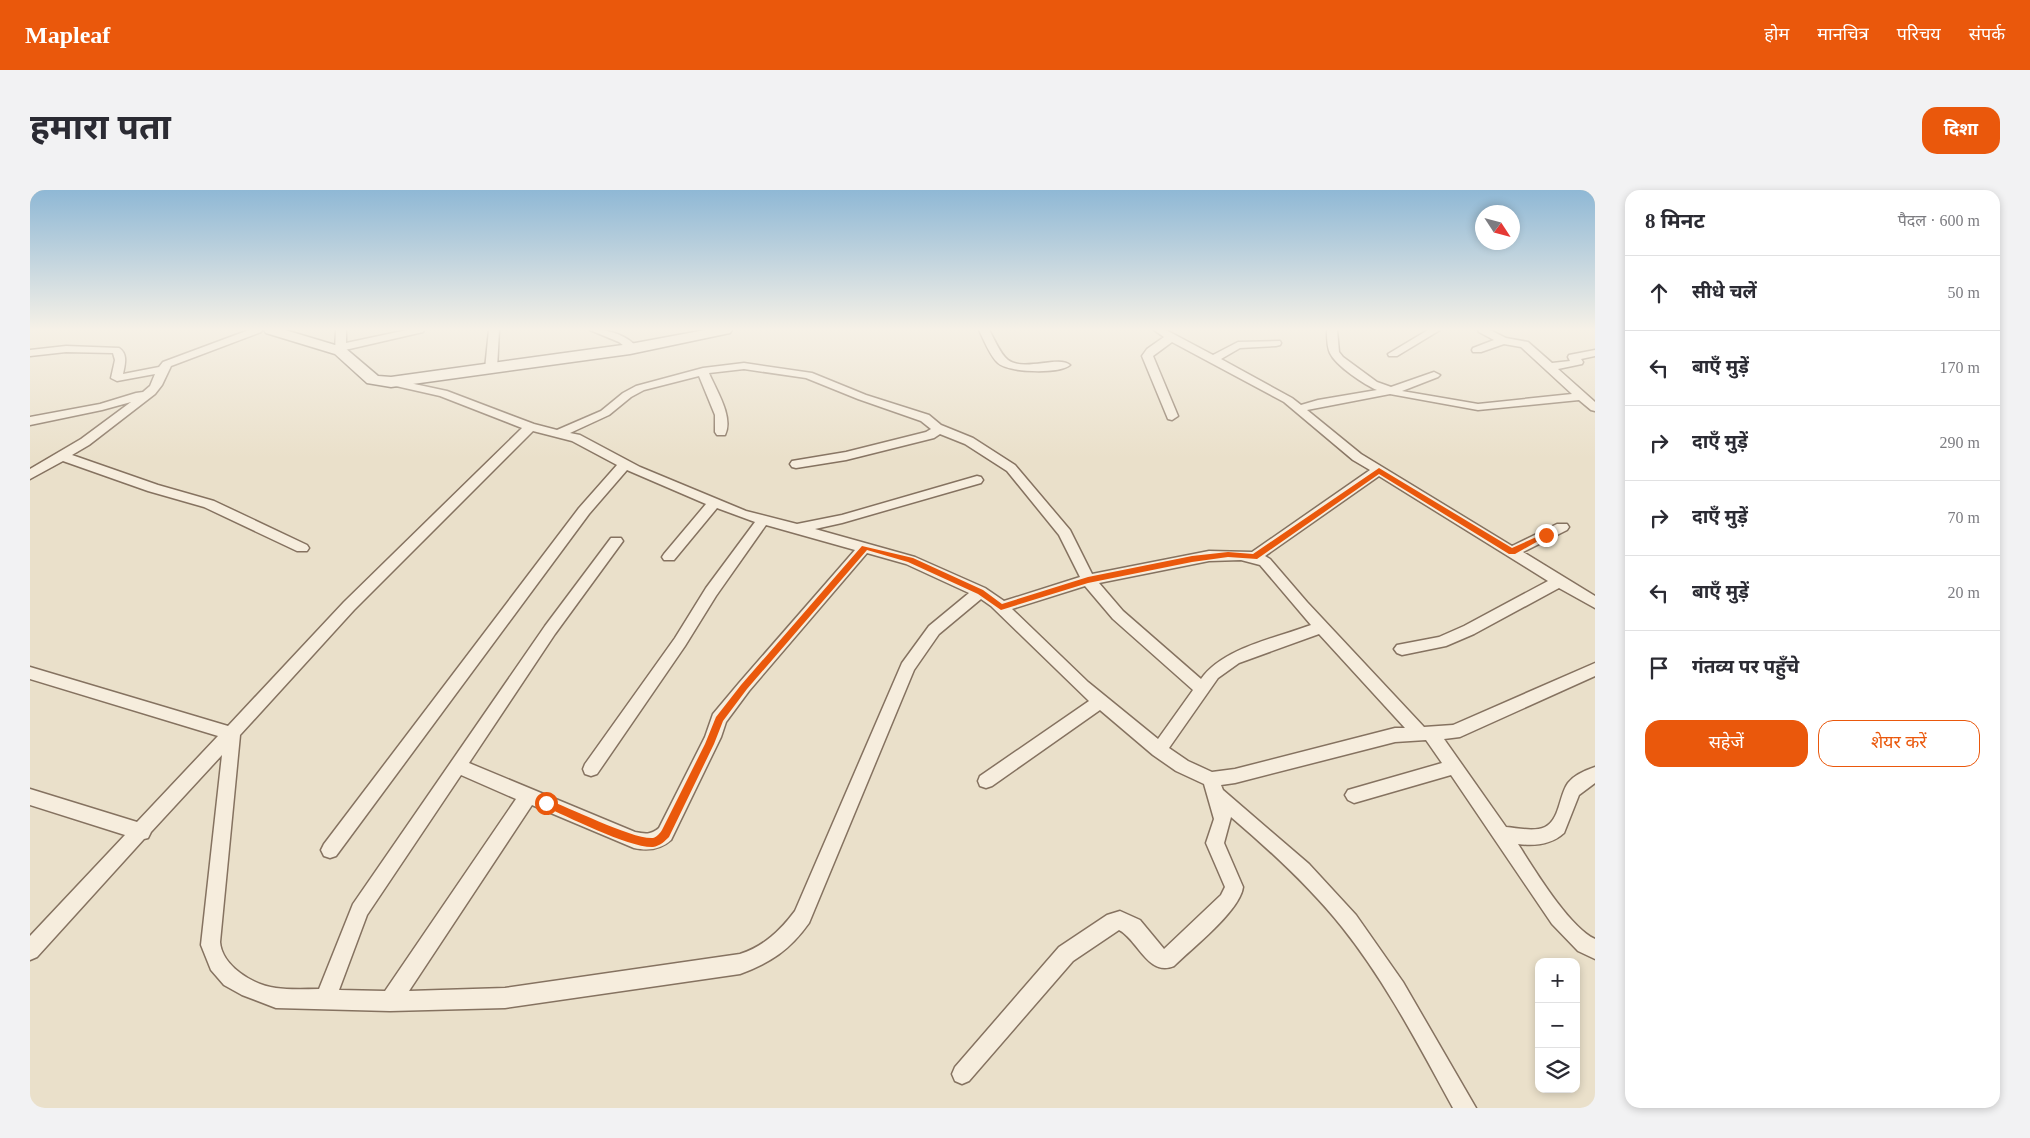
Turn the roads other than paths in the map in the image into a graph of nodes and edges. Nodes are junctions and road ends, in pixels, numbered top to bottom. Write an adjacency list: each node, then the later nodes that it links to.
1 (118, 373): 2 (street)
2 (145, 373)
3 (161, 373): 16 (street)
4 (365, 373): 14 (street)
5 (461, 373): 14 (street)
6 (696, 373): 25 (street)
7 (704, 373): 24 (street)
8 (799, 373): 23 (street)
9 (1154, 373): 20 (street)
10 (1238, 373): 19 (street)
11 (1358, 373): 15 (street)
12 (1556, 373): 17 (street)
13 (1434, 375): 15 (street)
14 (391, 382): 22 (street)
15 (1390, 391): 17 (street); 19 (street)
16 (150, 392): 21 (street); 26 (street)
17 (1581, 396): 18 (street)
18 (1595, 407)
19 (1298, 409): 29 (street)
20 (1172, 416)
21 (30, 420)
22 (530, 427): 25 (street); 54 (street)
23 (937, 428): 28 (street); 42 (street)
24 (721, 432)
25 (560, 434): 27 (street)
26 (62, 456): 30 (street); 38 (street)
27 (625, 464): 32 (street); 67 (street)
28 (796, 464)
29 (1379, 470): 39 (street); 41 (street)
30 (30, 475)
31 (977, 480): 35 (street)
32 (714, 503): 33 (street); 40 (street)
33 (763, 520): 35 (street); 58 (street)
34 (1562, 527): 39 (street)
35 (795, 528): 37 (street)
36 (616, 541): 56 (street)
37 (865, 547): 44 (street); 63 (street)
38 (302, 548)
39 (1512, 552): 43 (street)
40 (668, 557)
41 (1254, 557): 42 (street); 47 (street)
42 (1088, 580): 46 (street); 51 (street)
43 (1560, 581): 45 (street); 48 (street)
44 (980, 592): 46 (street); 71 (street)
45 (1595, 603)
46 (1001, 607): 52 (street)
47 (1322, 627): 51 (street); 53 (street)
48 (1402, 649)
49 (1595, 669): 53 (street)
50 (30, 673): 54 (street)
51 (1202, 689): 55 (street)
52 (1101, 701): 55 (street); 60 (street)
53 (1425, 733): 57 (street); 61 (street)
54 (232, 734): 65 (street); 70 (street)
55 (1159, 750): 61 (street)
56 (458, 766): 63 (street); 70 (street)
57 (1454, 767): 62 (street); 66 (street)
58 (591, 769)
59 (1595, 774): 66 (street)
60 (986, 781)
61 (1214, 787): 72 (street); 73 (street)
62 (1354, 795)
63 (528, 796): 71 (street)
64 (30, 798): 65 (street)
65 (142, 832): 69 (street)
66 (1502, 836): 68 (street)
67 (330, 850)
68 (1595, 949)
69 (30, 950)
70 (325, 999): 71 (street)
71 (390, 1001)
72 (962, 1074)
73 (1465, 1108)

